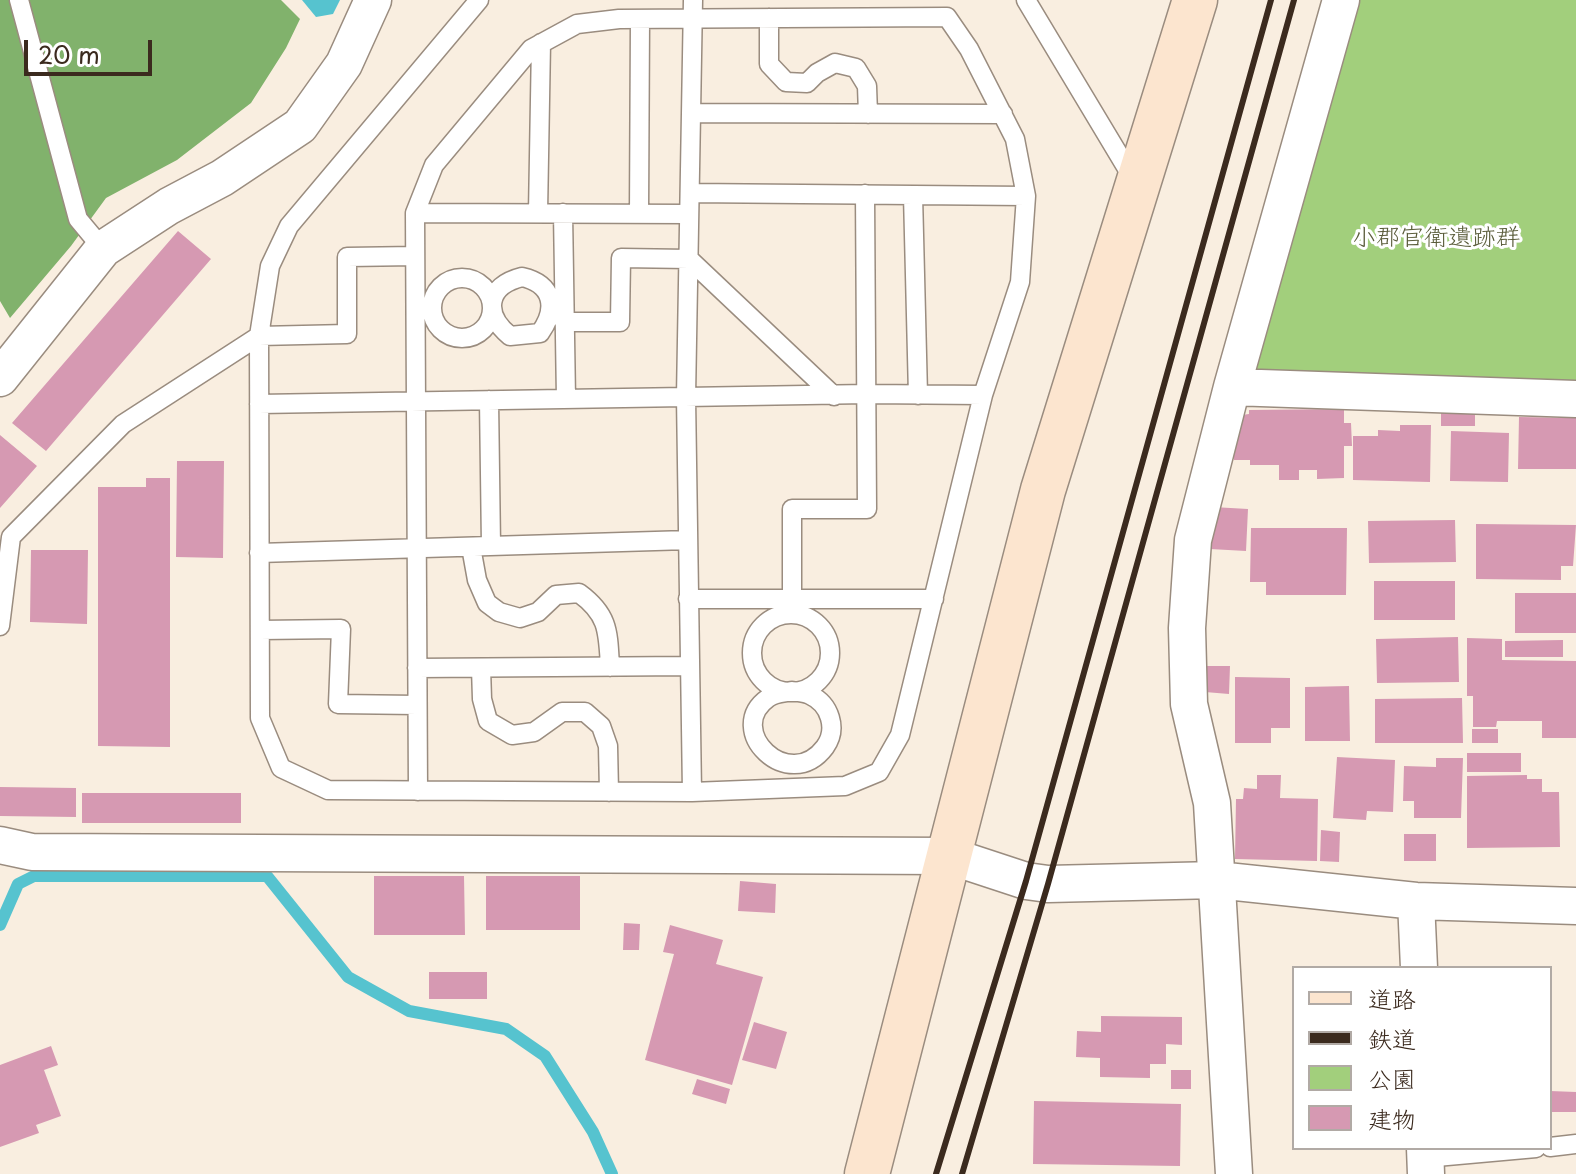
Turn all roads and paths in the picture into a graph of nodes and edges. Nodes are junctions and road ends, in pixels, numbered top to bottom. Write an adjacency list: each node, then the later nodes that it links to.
1 (19, 0): 26 (lane)
2 (373, 0): 26 (street)
3 (479, 0): 32 (lane)
4 (937, 0): 10 (lane)
5 (1026, 0): 16 (lane)
6 (1195, 0): 16 (street)
7 (1341, 0): 34 (street)
8 (693, 9): 9 (lane); 11 (lane); 13 (lane)
9 (777, 12): 10 (lane); 14 (lane)
10 (947, 17): 15 (lane)
11 (640, 19): 12 (lane); 24 (lane)
12 (541, 43): 21 (lane); 22 (lane)
13 (691, 113): 14 (lane); 17 (lane)
14 (868, 114): 15 (lane)
15 (1003, 114): 20 (lane)
16 (1137, 186): 67 (street)
17 (690, 193): 18 (lane); 25 (lane)
18 (865, 194): 19 (lane); 35 (lane)
19 (913, 195): 20 (lane); 36 (lane)
20 (1026, 196): 37 (lane)
21 (415, 213): 22 (lane); 27 (lane)
22 (538, 213): 23 (lane)
23 (563, 213): 24 (lane); 31 (lane)
24 (639, 214): 25 (lane)
25 (689, 214): 28 (lane)
26 (103, 249): 33 (street)
27 (415, 256): 29 (lane); 32 (lane)
28 (689, 259): 31 (lane); 38 (lane); 39 (lane)
29 (423, 305): 30 (lane); 30 (lane); 43 (lane)
30 (492, 306): 31 (lane); 31 (lane)
31 (560, 313): 40 (lane)
32 (259, 336): 44 (lane); 53 (lane)
33 (0, 378)
34 (1232, 387): 41 (street); 68 (street)
35 (867, 394): 36 (lane); 38 (lane); 52 (lane)
36 (918, 395): 37 (lane)
37 (983, 395): 51 (lane)
38 (834, 396): 39 (lane)
39 (686, 397): 40 (lane); 45 (lane)
40 (566, 399): 42 (lane)
41 (1576, 399)
42 (489, 400): 43 (lane); 46 (lane)
43 (415, 402): 44 (lane); 48 (lane)
44 (259, 404): 49 (lane)
45 (688, 540): 46 (lane); 50 (lane)
46 (491, 546): 47 (lane)
47 (471, 547): 48 (lane); 56 (lane)
48 (416, 548): 49 (lane); 57 (lane)
49 (259, 553): 54 (lane)
50 (688, 599): 52 (lane); 55 (lane)
51 (934, 599): 52 (lane); 62 (lane)
52 (792, 606): 59 (lane); 59 (lane)
53 (0, 626)
54 (260, 630): 60 (lane); 63 (lane)
55 (690, 666): 56 (lane); 65 (lane)
56 (610, 667): 58 (lane)
57 (417, 668): 58 (lane); 60 (lane)
58 (481, 668): 64 (lane)
59 (792, 691): 61 (lane); 61 (lane)
60 (417, 705): 63 (lane)
61 (793, 765): 62 (lane)
62 (794, 788): 65 (lane)
63 (418, 791): 64 (lane)
64 (609, 792): 65 (lane)
65 (692, 792)
66 (0, 845): 67 (street)
67 (950, 856): 68 (street); 76 (street)
68 (1217, 880): 69 (street); 77 (street)
69 (1416, 901): 70 (street); 71 (street)
70 (1576, 906)
71 (1419, 966)
72 (1576, 1144): 73 (lane)
73 (1552, 1147)
74 (1518, 1150): 75 (lane)
75 (1425, 1160)
76 (867, 1174)
77 (1234, 1174)

